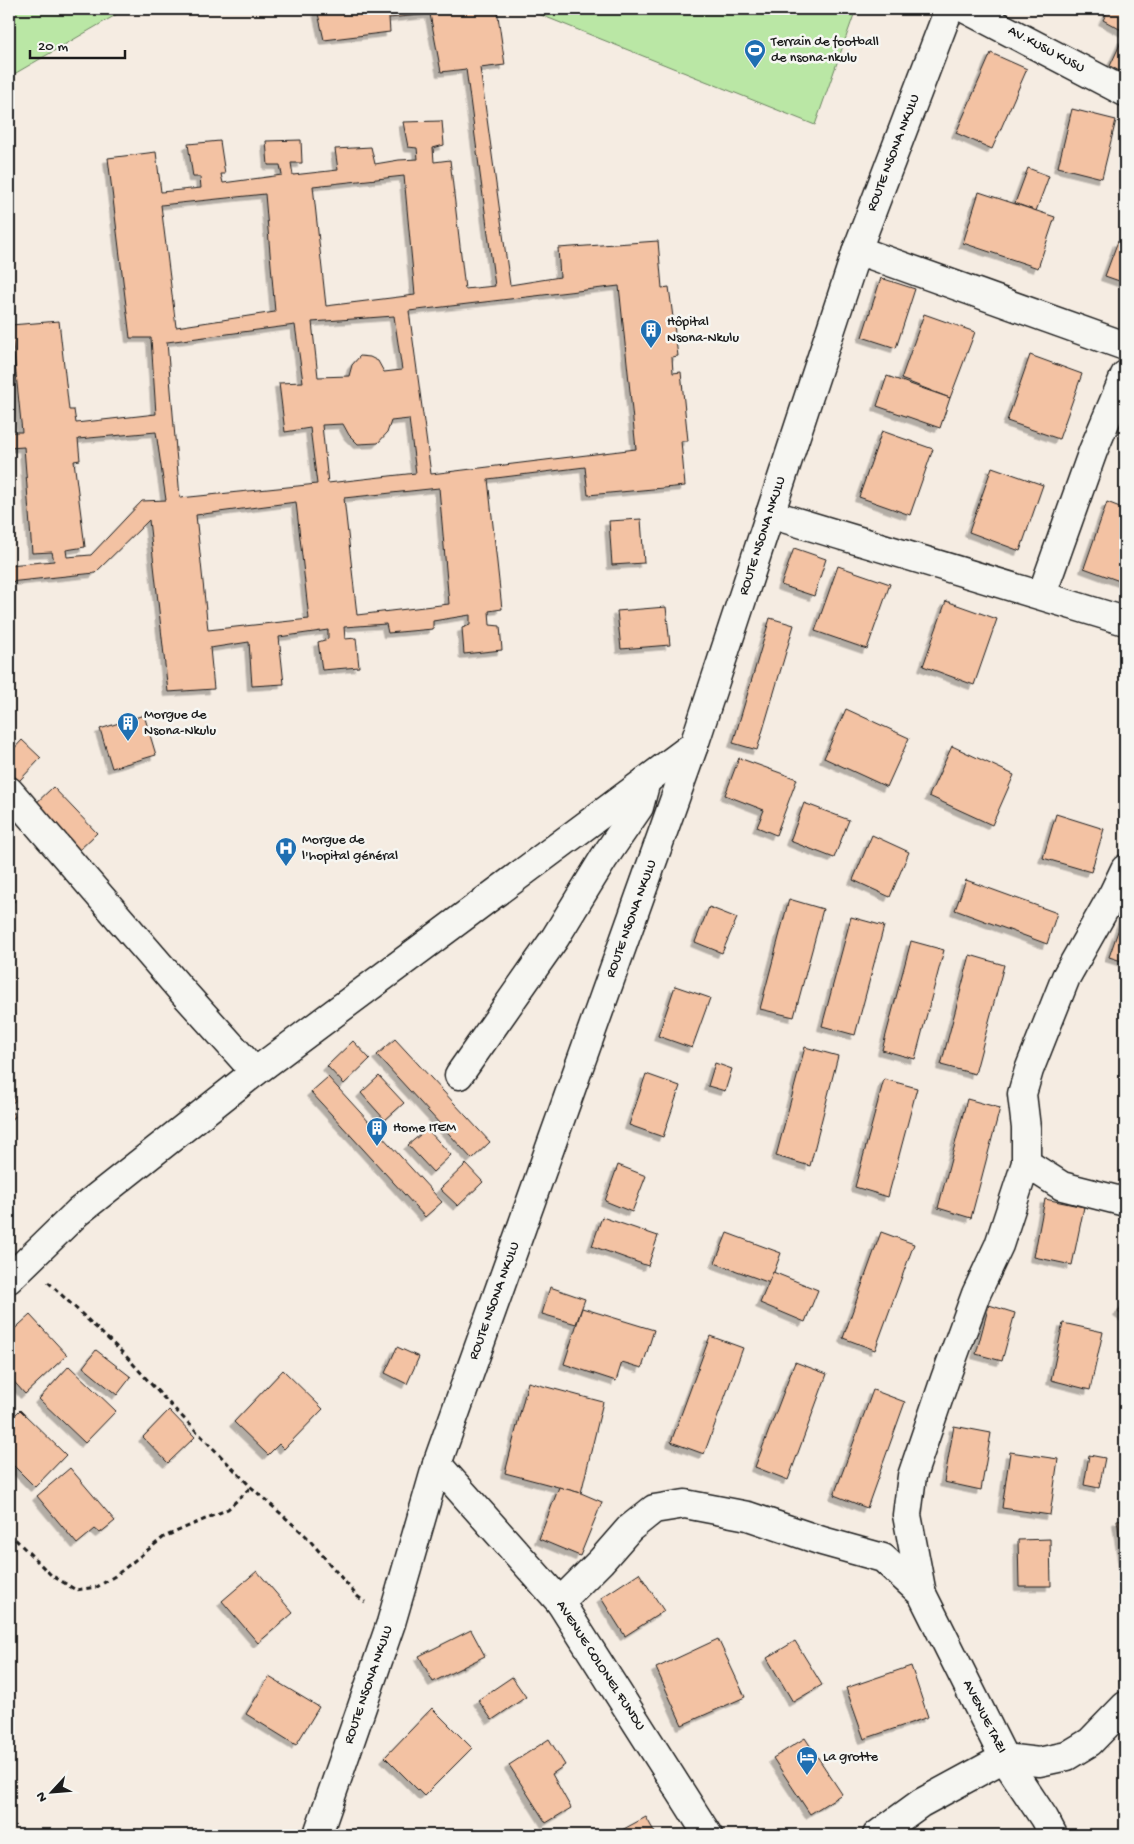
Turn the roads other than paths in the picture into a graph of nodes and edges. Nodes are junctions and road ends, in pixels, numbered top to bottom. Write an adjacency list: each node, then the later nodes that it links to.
1 (948, 9): 4 (street, ROUTE NSONA NKULU)
2 (966, 9): 3 (street, AV.KUSU KUSU)
3 (1125, 92)
4 (857, 250): 5 (street); 7 (street, ROUTE NSONA NKULU)
5 (1125, 346)
6 (1125, 375): 8 (street)
7 (770, 514): 8 (street); 10 (street, ROUTE NSONA NKULU)
8 (1042, 594): 9 (street)
9 (1125, 620)
10 (694, 745): 11 (street); 19 (street, ROUTE NSONA NKULU)
11 (646, 780): 14 (street); 15 (street)
12 (9, 791): 14 (street)
13 (1125, 869): 16 (street)
14 (254, 1072): 18 (street)
15 (459, 1075)
16 (1026, 1164): 17 (street); 20 (street)
17 (1125, 1202)
18 (18, 1271)
19 (437, 1464): 23 (street, AVENUE COLONEL FUNDU); 26 (street, ROUTE NSONA NKULU)
20 (907, 1516): 21 (street); 22 (street)
21 (883, 1558): 22 (street); 23 (street)
22 (922, 1594): 25 (street, AVENUE TAZI)
23 (560, 1602): 27 (street, AVENUE COLONEL FUNDU)
24 (1125, 1706): 25 (street)
25 (1004, 1758): 28 (street); 29 (street, AVENUE TAZI)
26 (320, 1834)
27 (708, 1835)
28 (877, 1835)
29 (1053, 1835)

